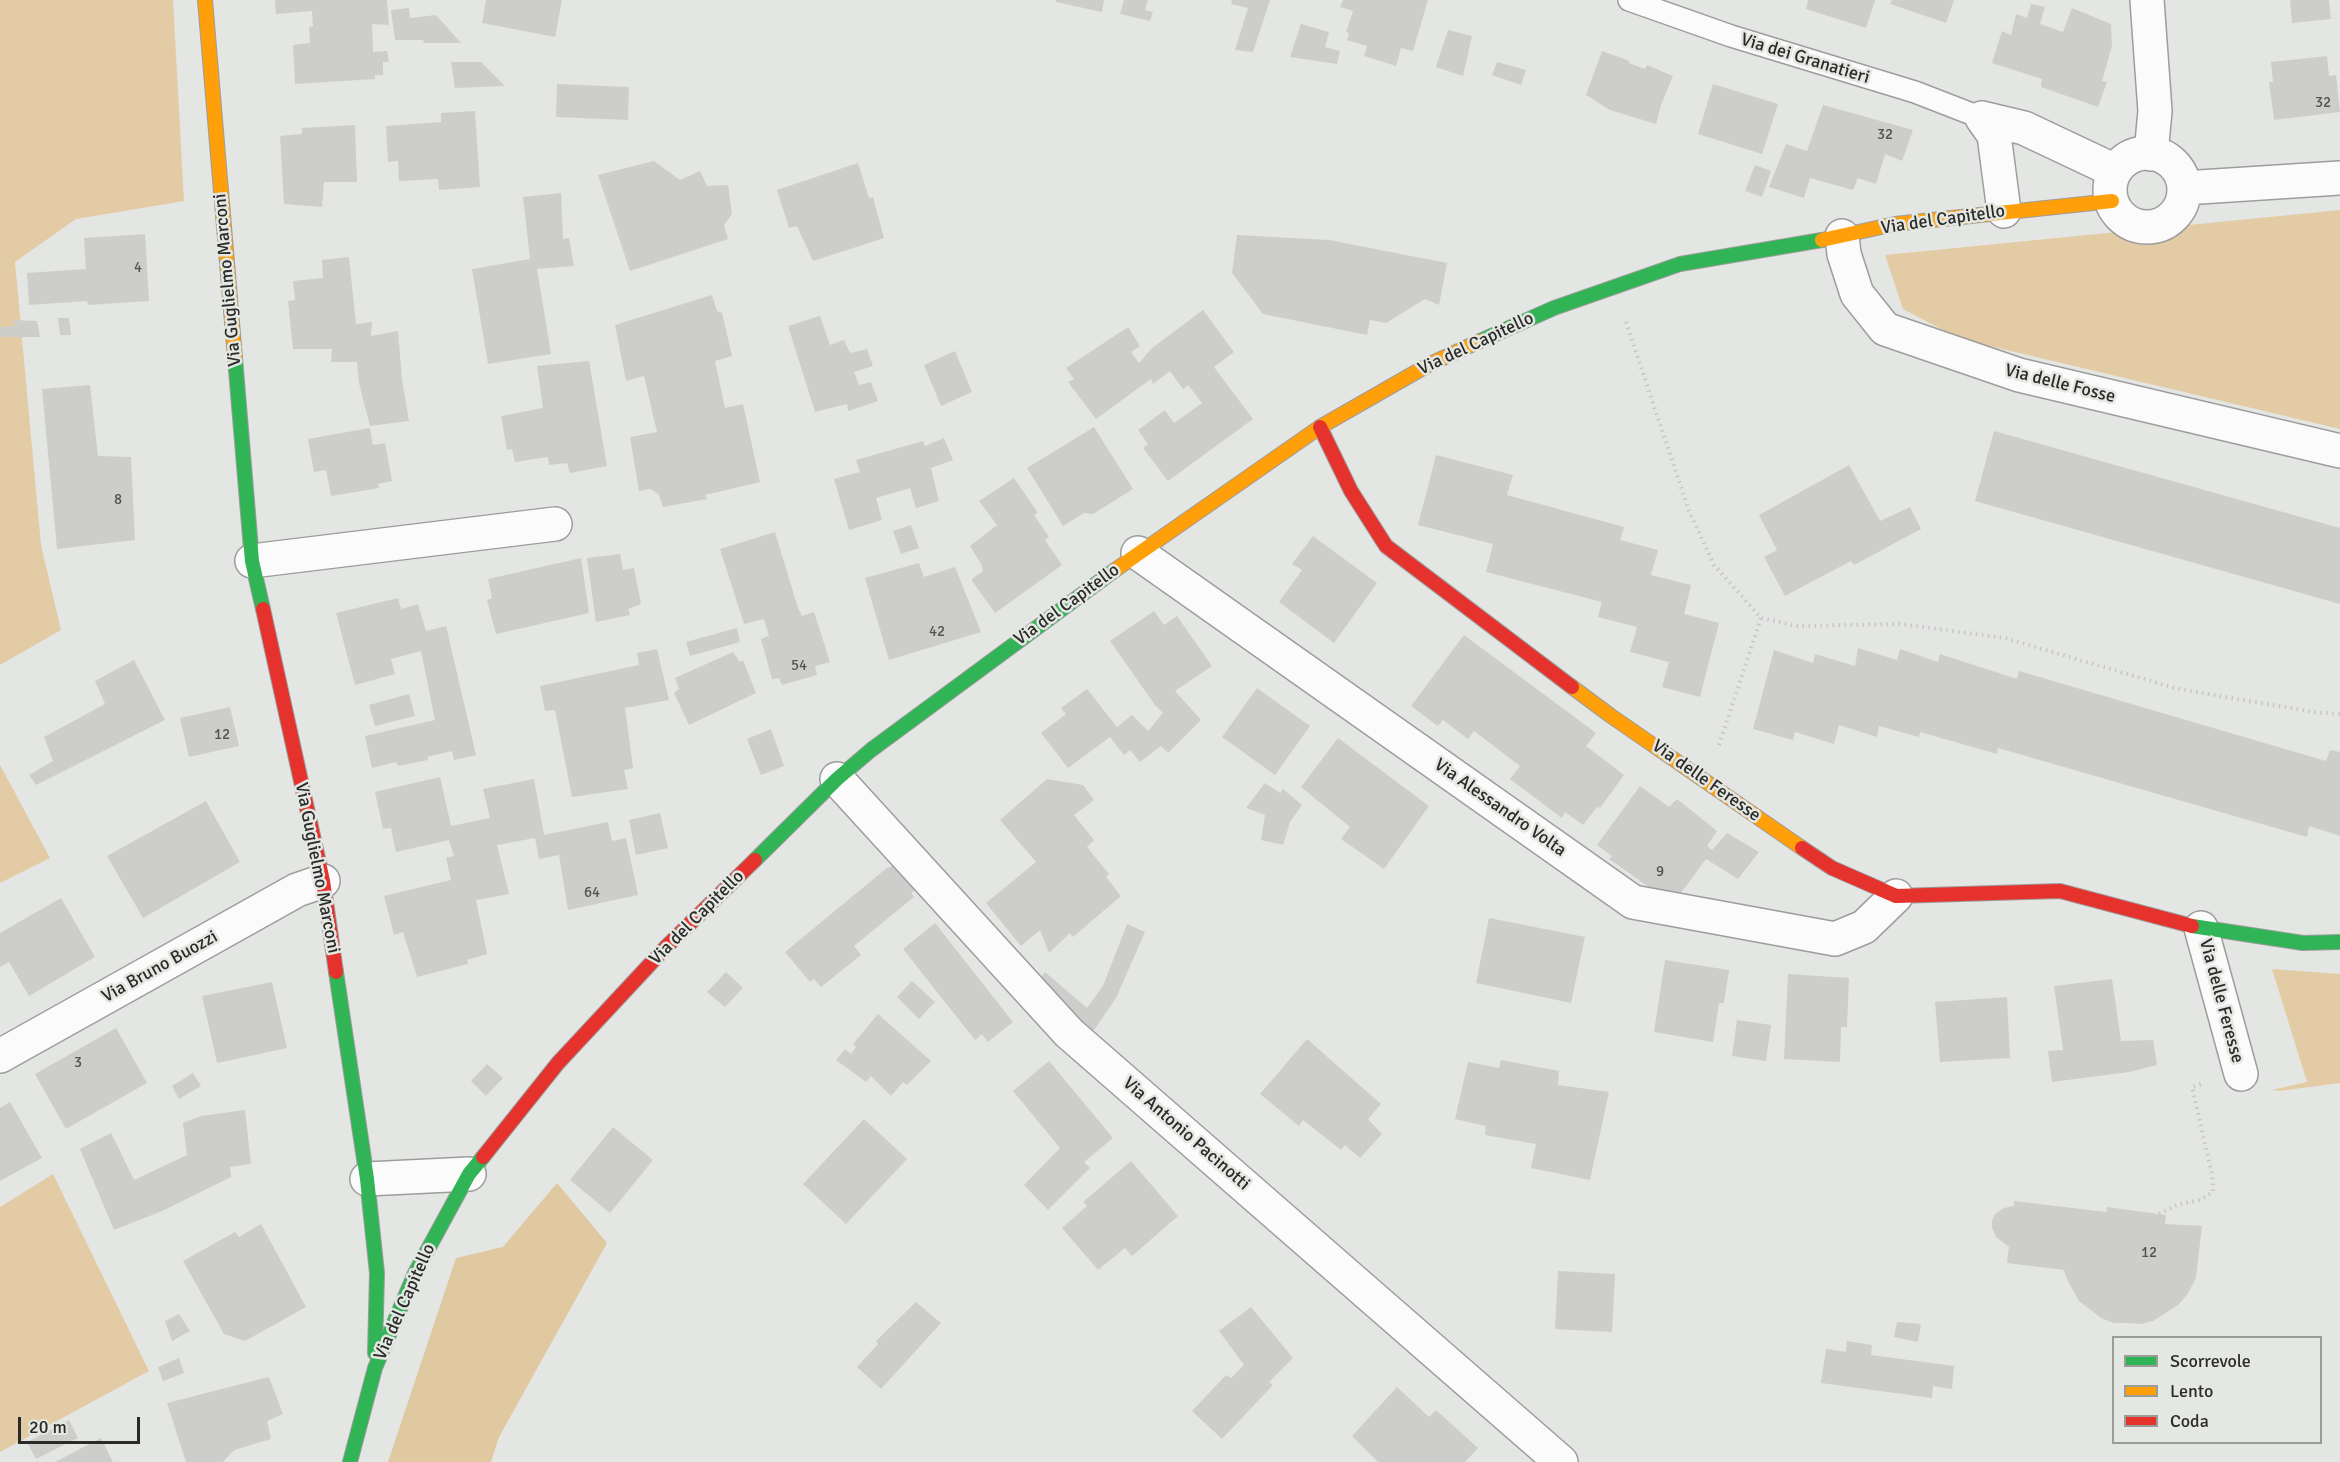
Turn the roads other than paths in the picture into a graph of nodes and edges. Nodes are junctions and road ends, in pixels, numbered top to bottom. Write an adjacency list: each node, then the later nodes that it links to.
1 (205, 0): 15 (street, Via Guglielmo Marconi)
2 (1629, 0): 4 (lane, Via dei Granatieri)
3 (2147, 0): 5 (street)
4 (1982, 118): 7 (street, Via dei Granatieri); 9 (street)
5 (2151, 154): 7 (street); 8 (street)
6 (2340, 178): 8 (street)
7 (2114, 186): 8 (street); 9 (street, Via del Capitello)
8 (2184, 188)
9 (2004, 211): 10 (street, Via del Capitello)
10 (1842, 236): 11 (street, Via del Capitello); 12 (street, Via delle Fosse)
11 (1320, 427): 14 (street, Via del Capitello); 18 (street, Via delle Feresse)
12 (2340, 451)
13 (555, 524): 15 (street)
14 (1138, 552): 16 (street, Via del Capitello); 18 (street, Via Alessandro Volta)
15 (252, 561): 17 (street, Via Guglielmo Marconi)
16 (837, 779): 23 (street, Via del Capitello); 27 (street, Via Antonio Pacinotti)
17 (323, 881): 21 (street, Via Bruno Buozzi); 24 (street, Via Guglielmo Marconi)
18 (1896, 896): 19 (street, Via delle Feresse)
19 (2201, 928): 20 (street, Via delle Feresse); 22 (street, Via delle Feresse)
20 (2340, 942)
21 (0, 1056)
22 (2241, 1074)
23 (469, 1174): 24 (street); 25 (street, Via del Capitello)
24 (367, 1179): 25 (street, Via Guglielmo Marconi)
25 (375, 1368): 26 (street, Via del Capitello)
26 (350, 1462)
27 (1561, 1462)

